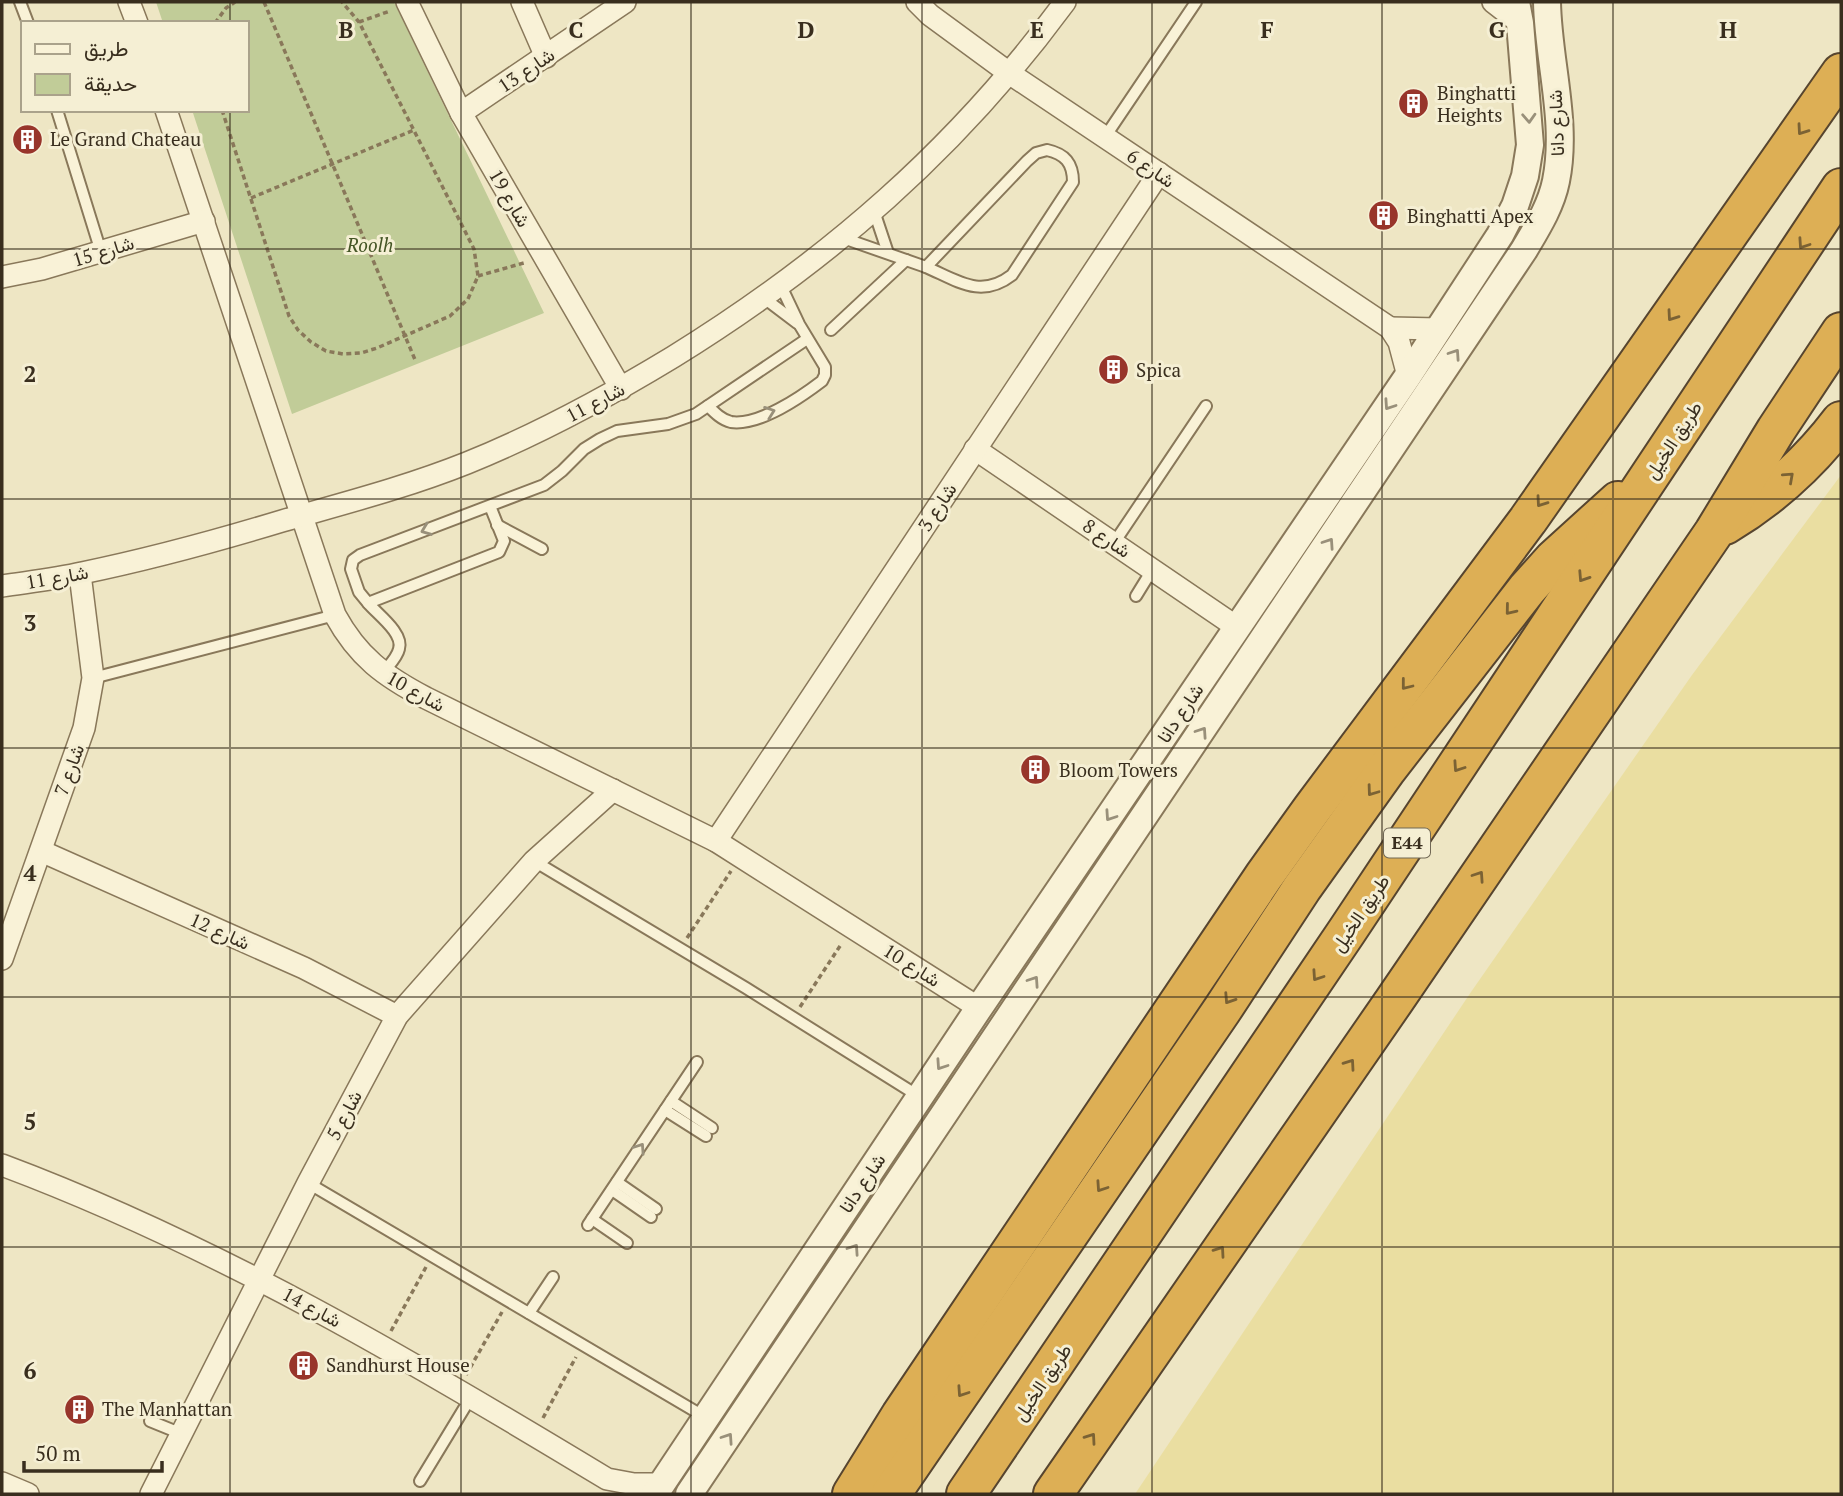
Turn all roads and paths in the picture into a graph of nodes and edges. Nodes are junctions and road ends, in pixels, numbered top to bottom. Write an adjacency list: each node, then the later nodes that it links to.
1 (20, 2): 15 (lane)
2 (130, 2): 16 (street)
3 (235, 2): 17 (path)
4 (264, 2): 28 (path)
5 (342, 2): 18 (path)
6 (522, 2): 19 (street)
7 (625, 2): 19 (street, شارع 13)
8 (917, 2): 20 (street, شارع 6)
9 (1065, 2): 20 (street, شارع 11)
10 (1196, 2): 27 (lane)
11 (1493, 2): 14 (street)
12 (1547, 2): 71 (street, شارع دانا, one-way to 12)
13 (408, 3): 18 (path); 25 (street, شارع 19)
14 (1518, 13): 45 (street, شارع دانا, one-way to 45)
15 (27, 21)
16 (135, 21)
17 (216, 21)
18 (359, 22): 26 (path)
19 (546, 57): 25 (street, شارع 13)
20 (1009, 73): 27 (street, شارع 6); 32 (street, شارع 11)
21 (1841, 74): 114 (highway, one-way to 114)
22 (58, 112): 35 (lane)
23 (167, 112): 33 (street, شارع 10)
24 (223, 112): 31 (path)
25 (461, 113): 37 (street, شارع 19)
26 (414, 130): 28 (path); 40 (path)
27 (1105, 137): 29 (street, شارع 6)
28 (333, 164): 31 (path); 48 (path)
29 (1159, 173): 44 (street, شارع 6); 56 (street, شارع 3)
30 (1841, 188): 57 (highway, طريق الخيل / E44, one-way to 57)
31 (251, 198): 48 (path)
32 (874, 211): 34 (street, شارع 11); 36 (lane)
33 (204, 221): 35 (street, شارع 15); 59 (street, شارع 10)
34 (843, 238): 36 (lane); 42 (street, شارع 11)
35 (101, 252): 41 (street, شارع 15)
36 (888, 253): 38 (lane)
37 (544, 258): 40 (path); 52 (street, شارع 19)
38 (906, 260): 39 (lane); 46 (lane)
39 (926, 267): 39 (lane)
40 (478, 276): 48 (path)
41 (2, 277)
42 (772, 292): 43 (lane); 43 (lane); 52 (street, شارع 11)
43 (799, 324): 49 (lane)
44 (1390, 328): 45 (street); 51 (street)
45 (1439, 329): 51 (street, شارع دانا)
46 (831, 330)
47 (1841, 332): 61 (highway)
48 (405, 337): 50 (path)
49 (807, 339): 53 (lane); 53 (lane, one-way to 49)
50 (416, 362)
51 (1408, 376): 70 (street, شارع دانا, one-way to 70)
52 (621, 389): 59 (street, شارع 11)
53 (709, 406): 58 (lane)
54 (1206, 406): 62 (lane)
55 (1841, 421): 61 (highway, one-way to 55)
56 (975, 449): 62 (street, شارع 8); 75 (street, شارع 3)
57 (1648, 479): 115 (highway, one-way to 115); 116 (highway, طريق الخيل / E44, one-way to 116)
58 (490, 506): 60 (lane); 68 (lane, one-way to 68)
59 (302, 516): 65 (street, شارع 11); 69 (street, شارع 10)
60 (497, 525): 63 (lane); 68 (lane)
61 (1714, 532): 117 (highway, one-way to 61)
62 (1114, 543): 64 (street, شارع 8)
63 (542, 550)
64 (1152, 570): 67 (lane); 70 (street, شارع 8)
65 (80, 574): 66 (street, شارع 11); 73 (street, شارع 7)
66 (2, 586)
67 (1136, 596)
68 (368, 603): 72 (lane)
69 (335, 615): 72 (street, شارع 10); 73 (lane)
70 (1239, 626): 71 (street); 71 (street); 82 (street, شارع دانا, one-way to 82)
71 (1263, 642): 85 (street, شارع دانا, one-way to 71)
72 (383, 673): 74 (street, شارع 10)
73 (93, 678): 76 (street, شارع 7)
74 (613, 790): 75 (street, شارع 10); 78 (street, شارع 5)
75 (716, 841): 77 (street, شارع 10)
76 (41, 851): 81 (street, شارع 7); 83 (street, شارع 12)
77 (740, 857): 79 (street, شارع 10); 80 (path)
78 (534, 861): 80 (lane); 83 (street, شارع 5)
79 (852, 928): 82 (street, شارع 10); 84 (path)
80 (680, 948): 84 (lane)
81 (2, 959)
82 (978, 1010): 85 (street); 85 (street); 87 (street, شارع دانا, one-way to 87)
83 (397, 1016): 91 (street, شارع 5)
84 (793, 1017): 87 (lane)
85 (1002, 1029): 113 (street, شارع دانا, one-way to 85)
86 (698, 1062): 88 (lane)
87 (920, 1097): 103 (street, شارع دانا)
88 (668, 1105): 89 (lane); 92 (lane, one-way to 88)
89 (709, 1132)
90 (2, 1165): 97 (street, شارع 14)
91 (308, 1183): 95 (lane); 97 (street, شارع 5)
92 (615, 1186): 93 (lane); 94 (lane)
93 (653, 1213)
94 (627, 1243)
95 (432, 1256): 98 (lane); 100 (path)
96 (553, 1277): 99 (lane)
97 (260, 1279): 100 (street, شارع 14); 105 (street, شارع 5)
98 (508, 1301): 99 (lane); 102 (path)
99 (529, 1314): 101 (lane)
100 (383, 1345): 102 (street, شارع 14)
101 (583, 1345): 103 (lane); 106 (path)
102 (465, 1393): 106 (street, شارع 14); 107 (lane)
103 (705, 1418): 110 (street, شارع دانا)
104 (150, 1421): 105 (lane)
105 (182, 1434): 112 (street, شارع 5)
106 (534, 1435): 109 (street, شارع 14)
107 (420, 1481)
108 (2, 1483): 111 (street)
109 (612, 1487): 110 (street, شارع 14)
110 (658, 1489)
111 (28, 1494)
112 (151, 1494)
113 (690, 1494)
114 (852, 1494)
115 (891, 1494)
116 (966, 1494)
117 (1053, 1494)

